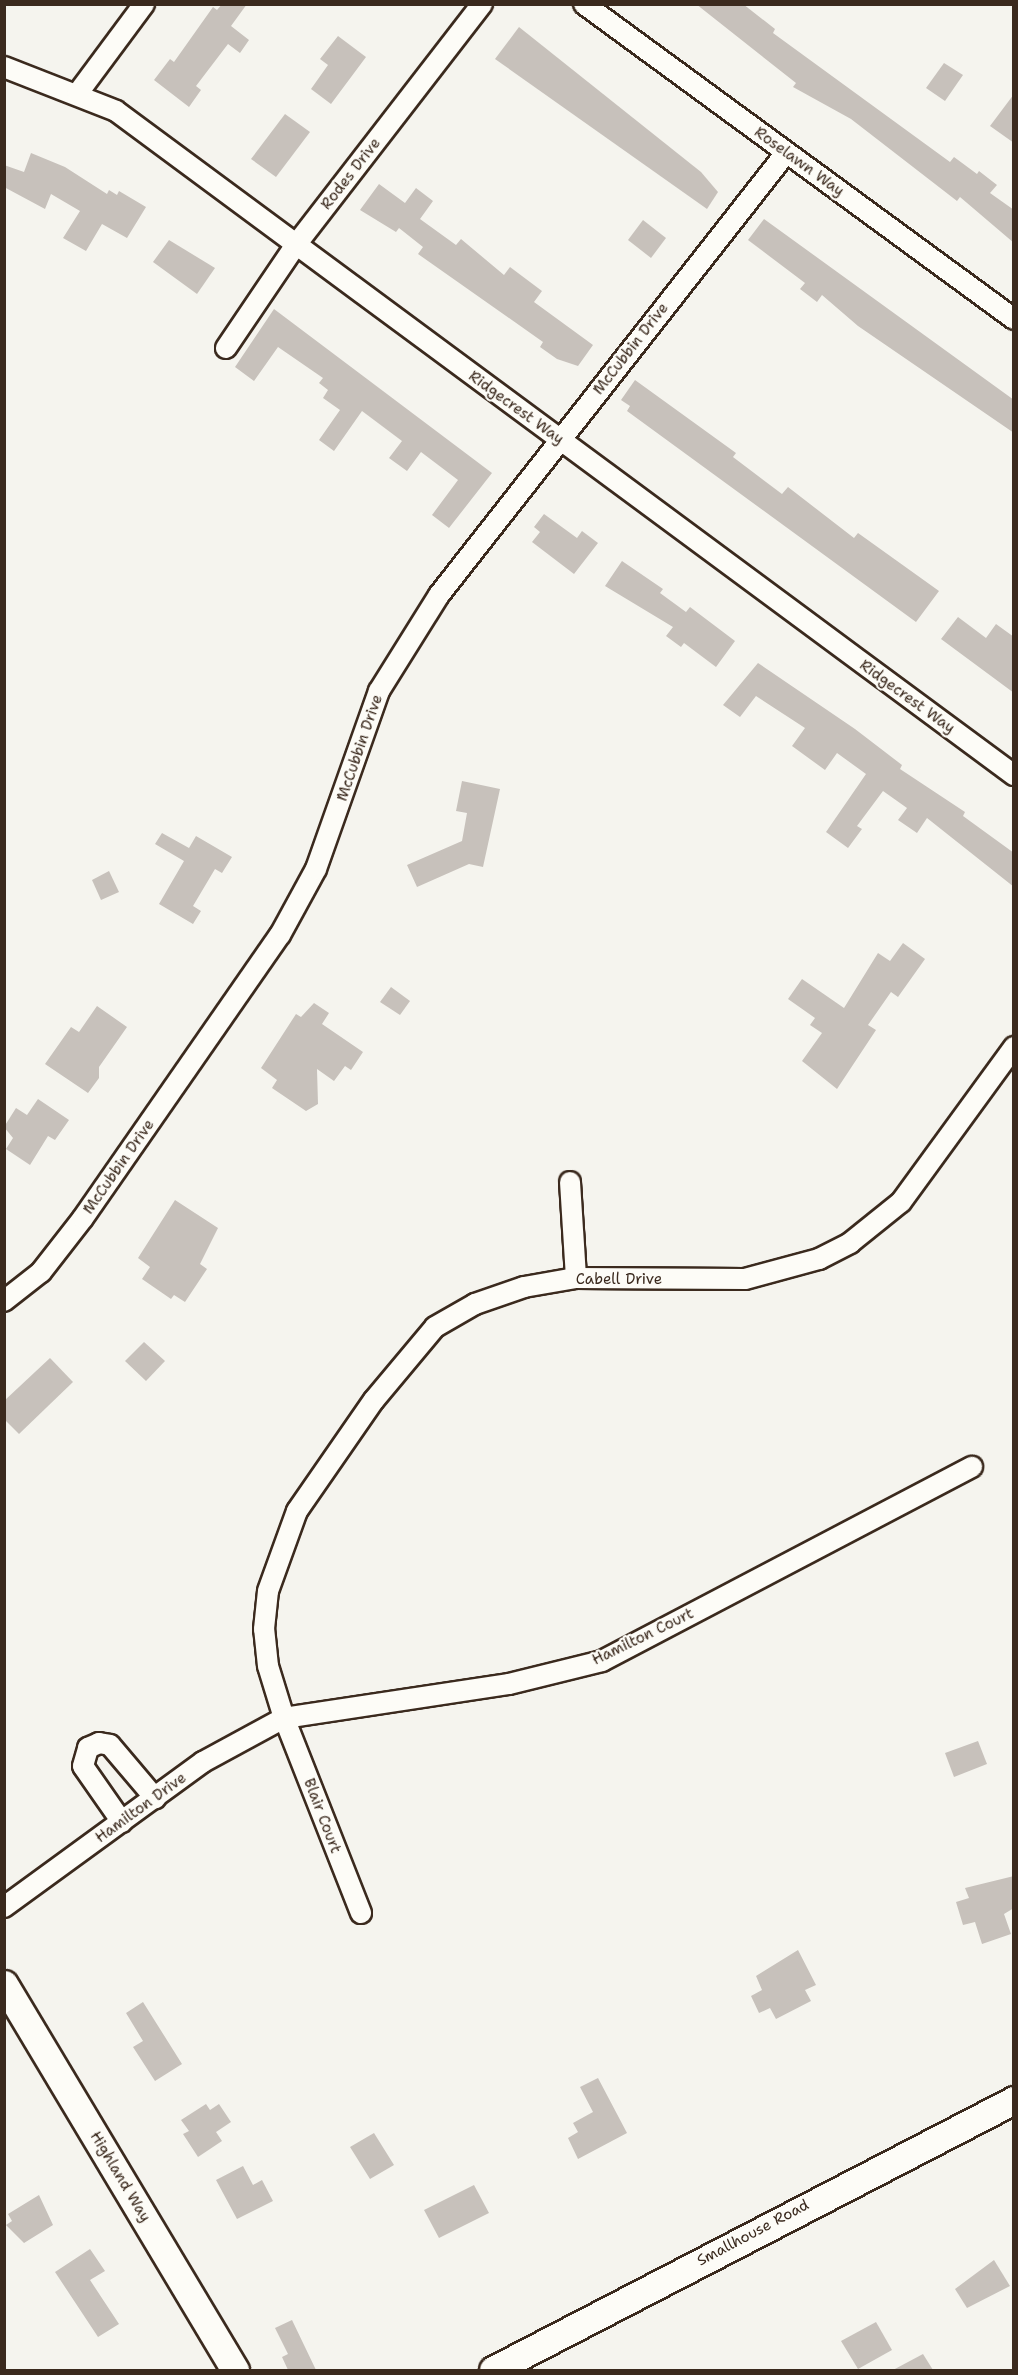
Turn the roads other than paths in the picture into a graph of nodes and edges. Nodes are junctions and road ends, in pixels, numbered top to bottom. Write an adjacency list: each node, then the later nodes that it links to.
1 (144, 4): 5 (street)
2 (482, 4): 7 (street, Rodes Drive)
3 (584, 4): 6 (street, Roselawn Way)
4 (4, 67): 5 (street, Ridgecrest Way)
5 (78, 93): 7 (street, Ridgecrest Way)
6 (786, 153): 8 (street, Roselawn Way); 10 (street, McCubbin Drive)
7 (295, 246): 9 (street, Rodes Drive); 10 (street, Ridgecrest Way)
8 (1014, 319)
9 (226, 348)
10 (560, 440): 11 (street, Ridgecrest Way); 15 (street, McCubbin Drive)
11 (1014, 775)
12 (1014, 1047): 14 (street, Cabell Drive)
13 (570, 1182): 14 (street)
14 (576, 1278): 17 (street, Cabell Drive)
15 (4, 1301)
16 (972, 1467): 17 (street, Hamilton Court)
17 (284, 1718): 18 (street, Hamilton Drive); 21 (street, Blair Court)
18 (155, 1798): 19 (street, Hamilton Drive); 19 (street)
19 (122, 1822): 20 (street, Hamilton Drive)
20 (4, 1907)
21 (361, 1913)
22 (4, 1984): 24 (street, Highland Way)
23 (1014, 2100): 25 (street, Smallhouse Road)
24 (235, 2370)
25 (493, 2370)

